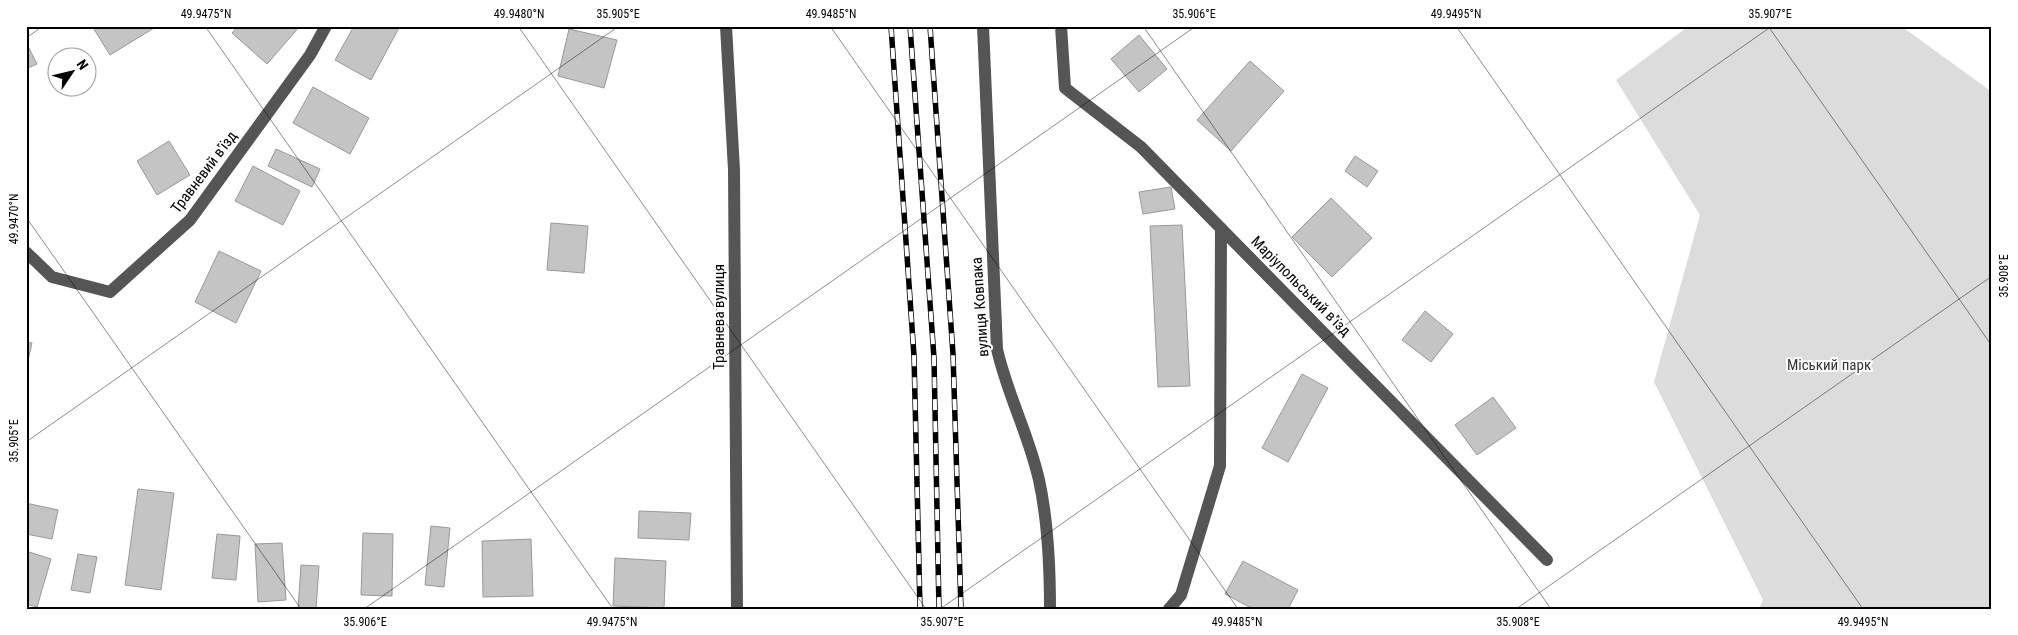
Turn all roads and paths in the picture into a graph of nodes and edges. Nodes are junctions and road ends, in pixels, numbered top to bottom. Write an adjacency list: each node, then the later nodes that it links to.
1 (326, 26): 6 (street, Травневий в'їзд)
2 (726, 26): 8 (street, Травнева вулиця)
3 (982, 26): 9 (street, вулиця Ковпака)
4 (1061, 26): 5 (street, Маріупольський в'їзд)
5 (1221, 228): 7 (street, Маріупольський в'їзд); 10 (street)
6 (26, 252)
7 (1547, 560)
8 (737, 609)
9 (1050, 609)
10 (1169, 609)

